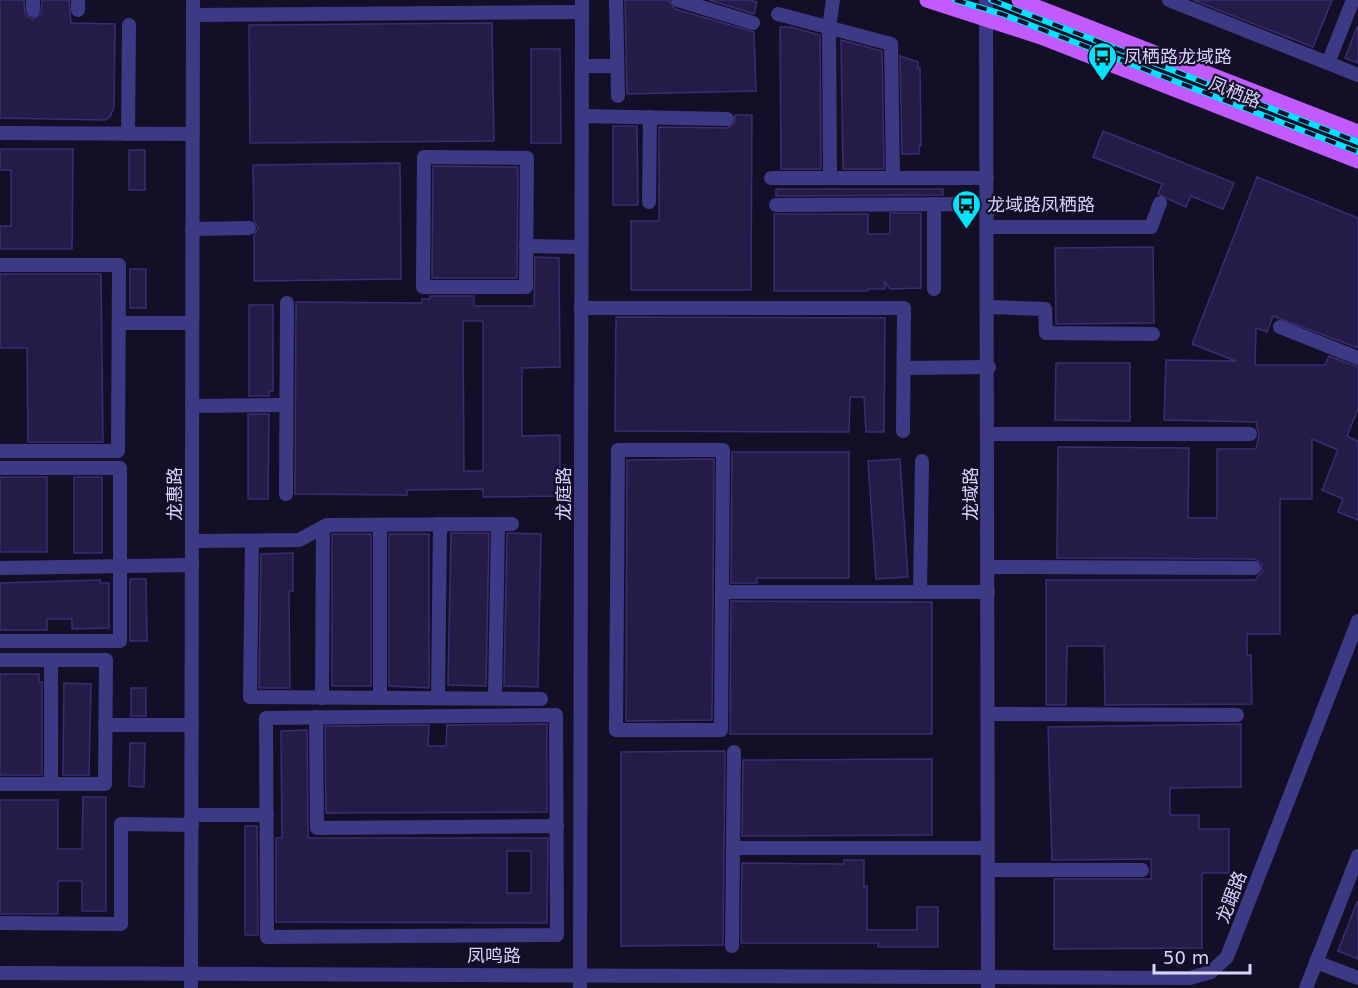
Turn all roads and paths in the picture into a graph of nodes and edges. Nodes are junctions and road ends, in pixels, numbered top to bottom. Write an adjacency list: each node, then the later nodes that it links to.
1 (193, 0): 15 (street, 龙惠路)
2 (317, 0): 13 (street)
3 (616, 0): 23 (street)
4 (678, 0): 17 (street)
5 (833, 0): 19 (street)
6 (927, 0): 16 (main road, 凤栖路)
7 (986, 0): 16 (street, 龙域路)
8 (1018, 0): 12 (main road, 凤栖路)
9 (1169, 0): 21 (street)
10 (1353, 0): 21 (street)
11 (582, 6): 13 (street); 22 (street, 龙庭路)
12 (1049, 11): 20 (main road); 29 (main road, 凤栖路)
13 (318, 14): 15 (street)
14 (778, 14): 19 (street)
15 (193, 15): 32 (street, 龙惠路)
16 (986, 18): 20 (main road, 凤栖路); 37 (street, 龙域路)
17 (753, 23)
18 (129, 25): 31 (street)
19 (829, 28): 35 (street); 36 (street)
20 (1041, 37): 33 (main road, 凤栖路)
21 (1328, 63): 24 (street)
22 (582, 66): 23 (street); 26 (street, 龙庭路)
23 (617, 66): 25 (street)
24 (1358, 75)
25 (618, 96)
26 (582, 116): 27 (street); 47 (street, 龙庭路)
27 (650, 117): 28 (street); 38 (street)
28 (727, 119)
29 (1358, 132)
30 (0, 133): 31 (street)
31 (128, 134): 32 (street)
32 (192, 134): 44 (street, 龙惠路)
33 (1358, 161)
34 (771, 178): 35 (street)
35 (830, 178): 36 (street)
36 (893, 178): 37 (street)
37 (987, 178): 41 (street, 龙域路)
38 (649, 202)
39 (1160, 203): 43 (street)
40 (934, 204): 41 (street); 42 (street); 49 (street)
41 (987, 204): 43 (street, 龙域路)
42 (776, 205)
43 (988, 226): 51 (street, 龙域路)
44 (192, 228): 45 (street); 54 (street, 龙惠路)
45 (249, 228)
46 (526, 246): 46 (street); 47 (street)
47 (582, 247): 52 (street, 龙庭路)
48 (0, 265): 53 (street)
49 (934, 289)
50 (287, 303): 60 (street)
51 (988, 307): 56 (street); 58 (street, 龙域路)
52 (581, 308): 59 (street); 112 (street, 龙庭路)
53 (118, 323): 54 (street); 65 (street)
54 (192, 323): 61 (street, 龙惠路)
55 (1280, 327): 57 (street)
56 (1154, 334)
57 (1358, 358)
58 (988, 367): 59 (street); 63 (street, 龙域路)
59 (904, 368): 62 (street)
60 (286, 405): 61 (street); 68 (street)
61 (192, 406): 72 (street, 龙惠路)
62 (903, 431)
63 (988, 434): 64 (street); 76 (street, 龙域路)
64 (1250, 434)
65 (0, 451)
66 (922, 461): 80 (street)
67 (0, 468): 75 (street)
68 (286, 494)
69 (440, 524): 70 (street); 88 (street); 89 (street)
70 (380, 525): 71 (street); 87 (street)
71 (323, 528): 73 (street); 86 (street)
72 (192, 541): 73 (street); 74 (street, 龙惠路)
73 (252, 541): 86 (street)
74 (192, 565): 75 (street); 95 (street, 龙惠路)
75 (120, 566): 77 (street); 83 (street)
76 (988, 567): 78 (street); 81 (street, 龙域路)
77 (0, 568)
78 (1254, 568)
79 (722, 592): 79 (street); 80 (street)
80 (920, 592): 81 (street)
81 (988, 592): 91 (street, 龙域路)
82 (1358, 621): 114 (street, 龙踞路)
83 (0, 641)
84 (0, 660): 85 (street)
85 (51, 660): 94 (street); 98 (street)
86 (322, 698): 87 (street)
87 (380, 698): 88 (street)
88 (438, 698): 89 (street)
89 (495, 698): 90 (street)
90 (541, 699)
91 (988, 714): 92 (street); 103 (street, 龙域路)
92 (1237, 715)
93 (316, 717): 99 (street); 101 (street); 101 (street)
94 (105, 724): 95 (street); 98 (street)
95 (192, 724): 100 (street, 龙惠路)
96 (734, 752): 102 (street)
97 (0, 784): 98 (street)
98 (51, 784)
99 (267, 815): 100 (street); 101 (street)
100 (192, 820): 107 (street); 110 (street, 龙惠路)
101 (557, 826)
102 (733, 848): 103 (street); 108 (street)
103 (988, 848): 105 (street, 龙域路)
104 (1358, 856): 109 (street)
105 (988, 870): 106 (street); 114 (street, 龙域路)
106 (1142, 870)
107 (0, 923)
108 (732, 946)
109 (1316, 962): 113 (street); 117 (street)
110 (191, 972): 111 (street, 凤鸣路); 112 (street, 凤鸣路); 115 (street, 龙惠路)
111 (0, 973)
112 (580, 973): 114 (street, 凤鸣路); 116 (street, 龙庭路)
113 (1358, 978)
114 (988, 981)
115 (191, 988)
116 (580, 988)
117 (1306, 988)

